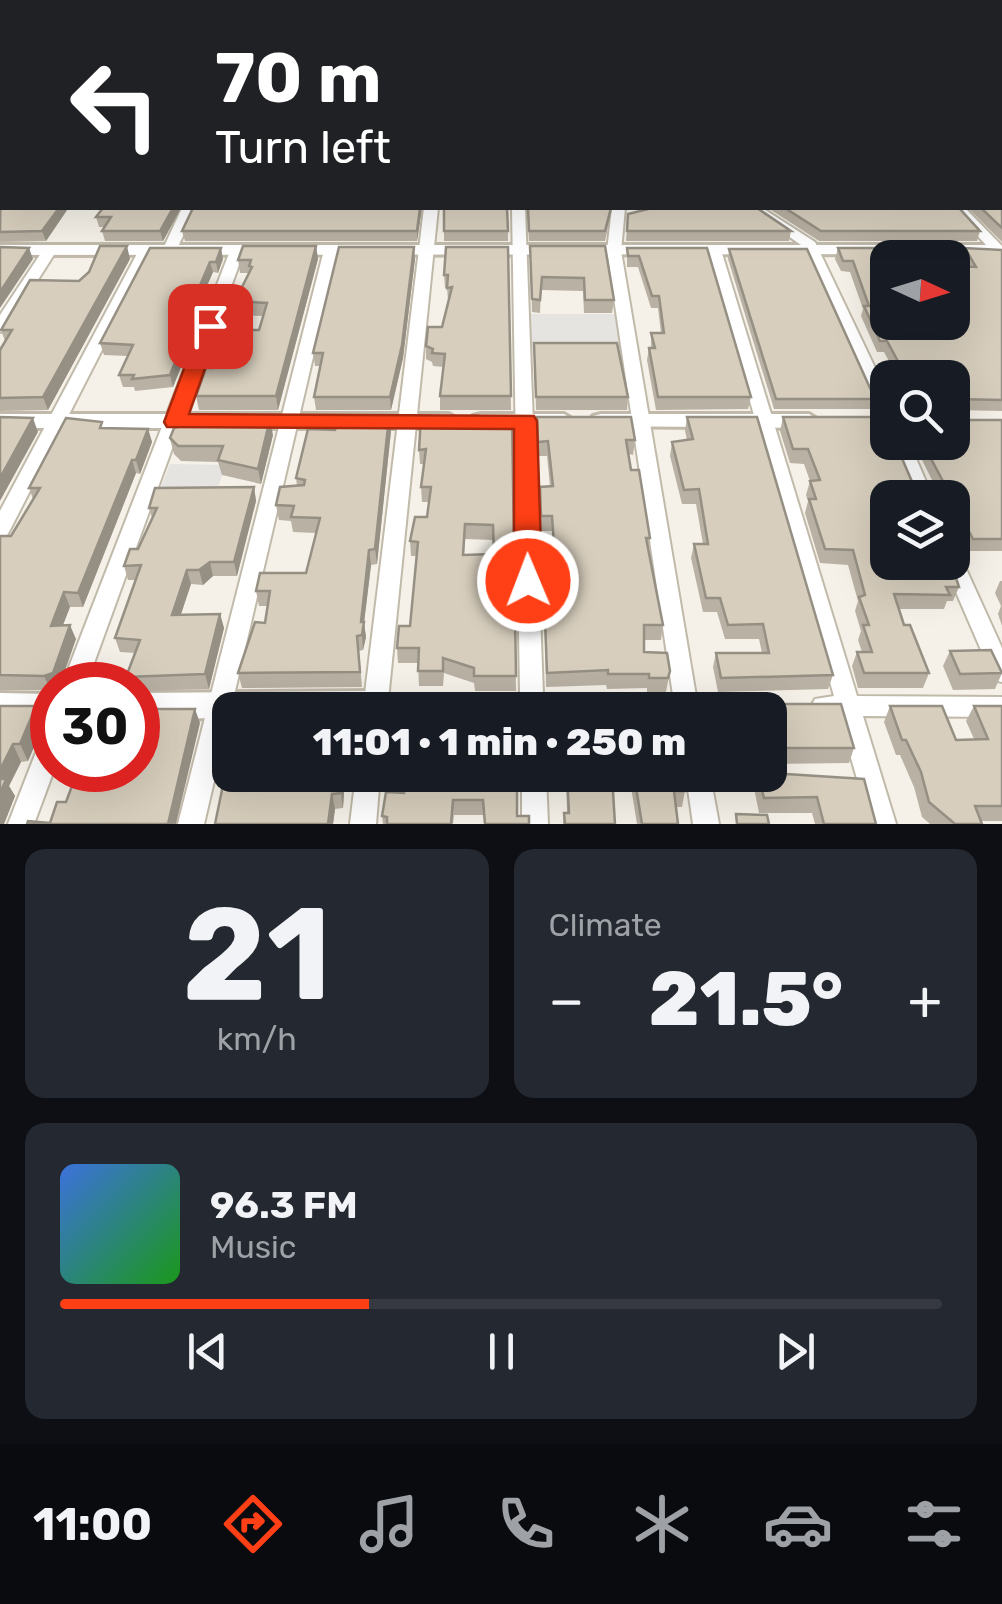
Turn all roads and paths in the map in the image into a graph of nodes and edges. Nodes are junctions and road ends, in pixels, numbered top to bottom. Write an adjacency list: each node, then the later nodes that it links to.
1 (188, 210): 13 (street)
2 (431, 210): 15 (street)
3 (518, 210): 16 (street)
4 (757, 210): 12 (street)
5 (960, 210): 18 (street)
6 (623, 214): 17 (street)
7 (0, 250): 8 (street)
8 (50, 250): 9 (street); 19 (street)
9 (146, 250): 13 (street); 27 (street)
10 (331, 250): 14 (street); 15 (street); 29 (street)
11 (714, 250): 12 (street); 17 (street); 25 (street)
12 (813, 250): 18 (street); 20 (street)
13 (169, 251): 14 (street)
14 (237, 251): 28 (street)
15 (426, 251): 16 (street); 22 (street)
16 (521, 251): 17 (street); 23 (street)
17 (614, 251): 24 (street)
18 (1001, 251)
19 (0, 326)
20 (870, 378)
21 (870, 419): 25 (street)
22 (408, 420): 23 (street); 29 (street); 35 (street)
23 (526, 421): 24 (street); 36 (street)
24 (641, 421): 25 (street); 37 (street)
25 (764, 421): 43 (street)
26 (0, 422): 27 (street)
27 (54, 422): 28 (street); 30 (street)
28 (175, 422): 29 (street); 32 (street)
29 (290, 422): 34 (street)
30 (0, 530)
31 (961, 580): 33 (street)
32 (83, 662)
33 (1002, 673)
34 (226, 692)
35 (383, 692)
36 (532, 692)
37 (684, 692)
38 (212, 704): 39 (street)
39 (160, 705)
40 (0, 706): 41 (street)
41 (30, 706)
42 (787, 706): 43 (street)
43 (849, 706): 44 (street); 55 (street)
44 (1002, 707)
45 (212, 745): 51 (street)
46 (34, 792): 50 (street)
47 (366, 792): 52 (street)
48 (535, 792): 53 (street)
49 (701, 792): 54 (street)
50 (22, 824)
51 (191, 824)
52 (363, 824)
53 (536, 824)
54 (706, 824)
55 (883, 824)

